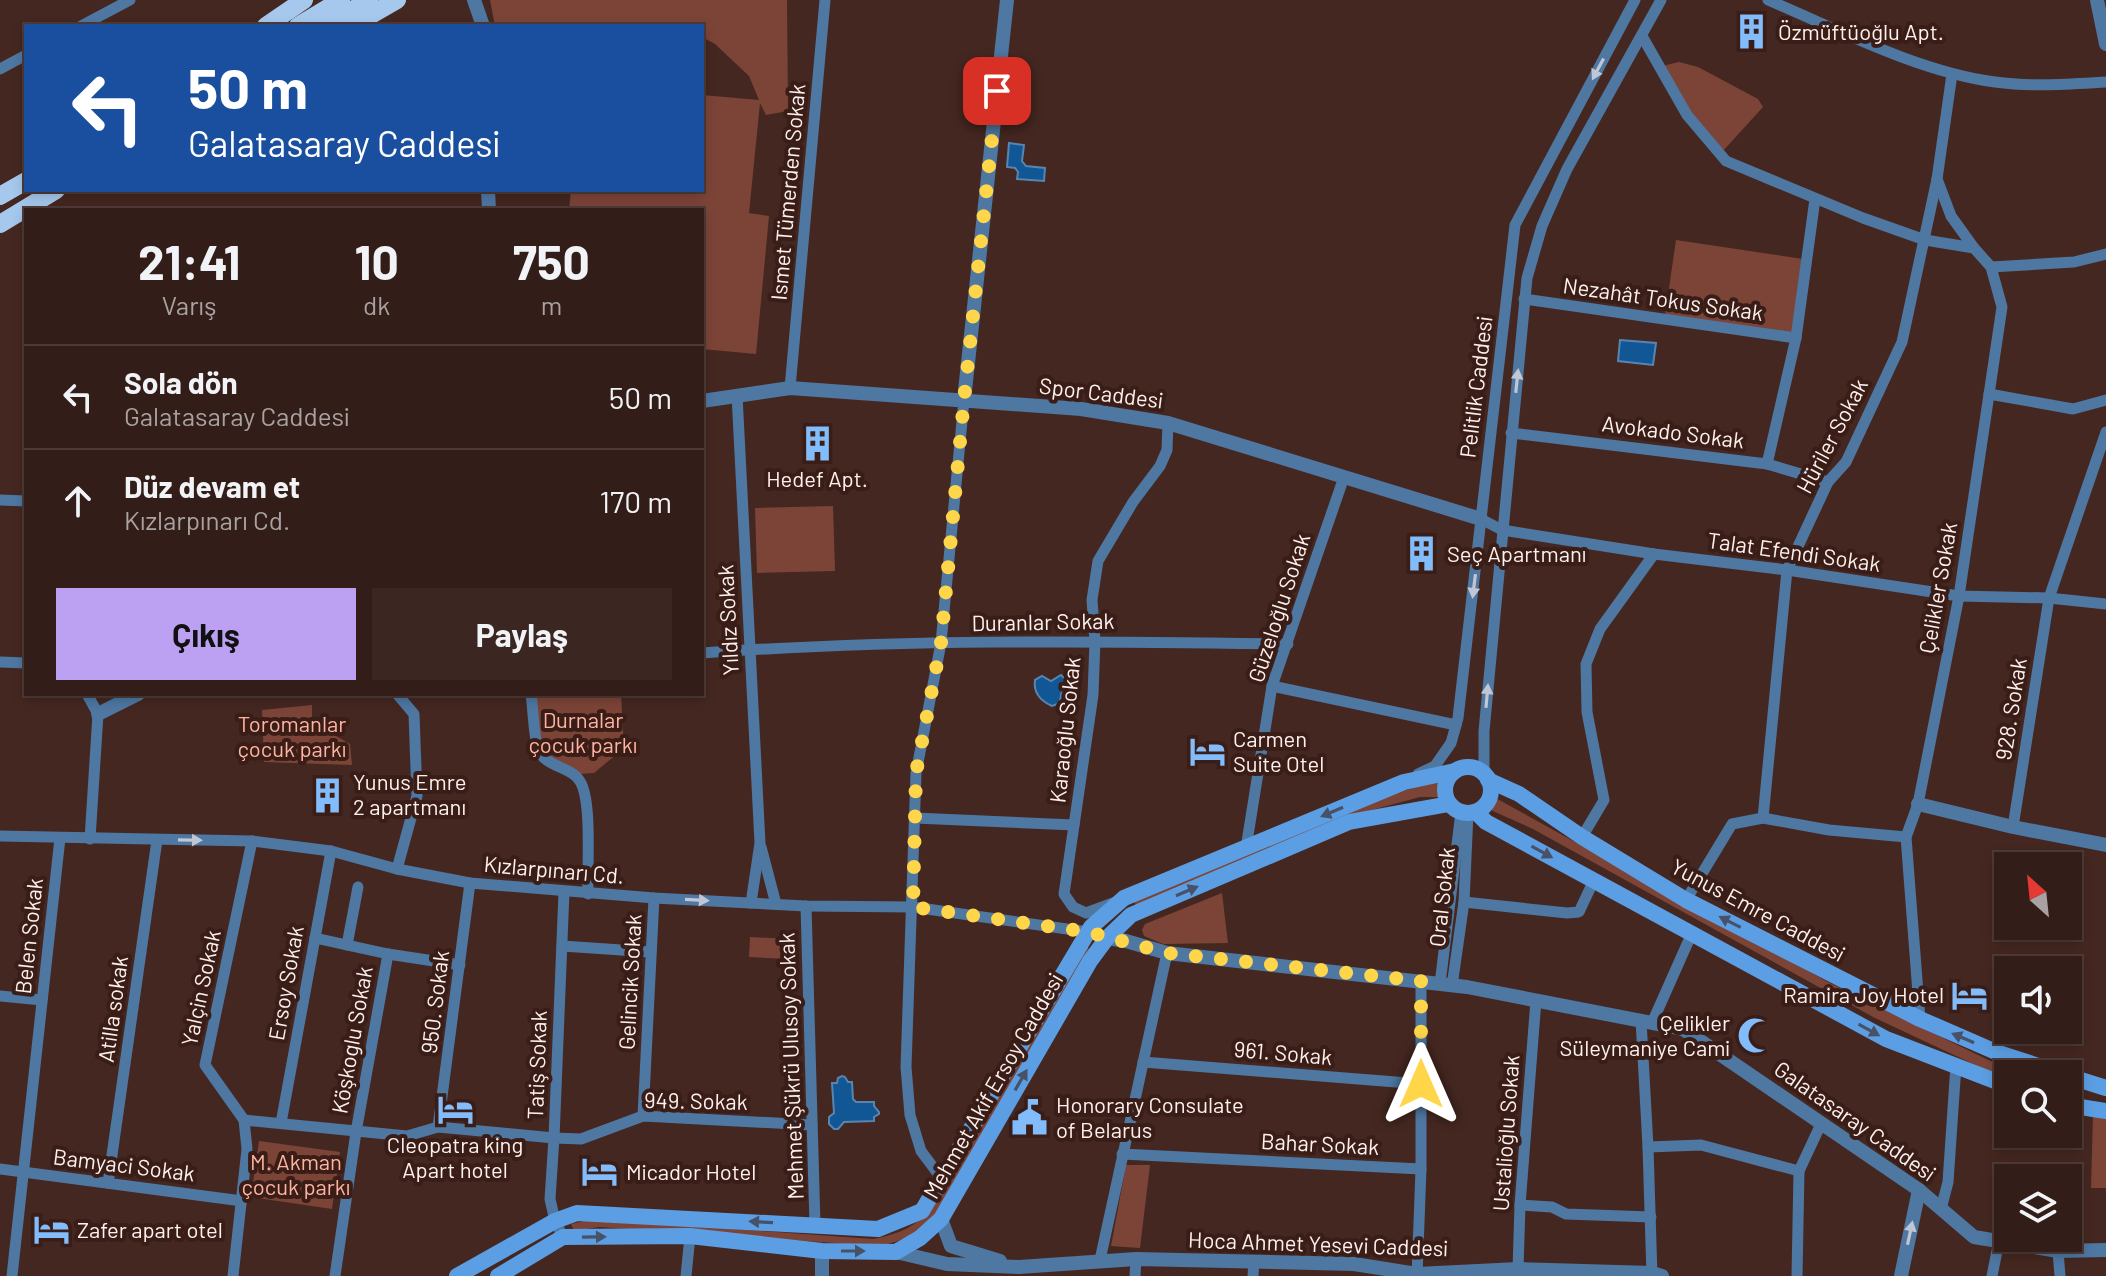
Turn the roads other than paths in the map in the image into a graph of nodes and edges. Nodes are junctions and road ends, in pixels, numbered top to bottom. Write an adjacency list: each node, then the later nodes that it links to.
1 (130, 0): 15 (street)
2 (304, 0): 16 (highway)
3 (341, 0): 17 (highway)
4 (369, 0): 18 (highway)
5 (397, 0): 19 (highway)
6 (474, 0): 20 (street)
7 (825, 0): 41 (street, Ismet Tümerden Sokak)
8 (1007, 0): 44 (street)
9 (1635, 0): 55 (street, Pelitlik Caddesi, one-way to 55)
10 (1661, 0): 21 (street, Pelitlik Caddesi)
11 (1768, 0): 14 (street)
12 (1785, 0): 14 (street)
13 (2097, 0): 22 (street)
14 (1809, 18): 25 (street)
15 (85, 24)
16 (269, 24)
17 (301, 24)
18 (329, 24)
19 (355, 24)
20 (482, 24)
21 (1642, 36): 31 (street); 39 (street, Pelitlik Caddesi)
22 (2106, 44)
23 (24, 56): 24 (street)
24 (0, 69)
25 (1952, 74): 26 (street); 27 (street, Hüriler Sokak)
26 (2106, 82)
27 (1937, 179): 35 (street, Hüriler Sokak); 36 (street, Çelikler Sokak)
28 (24, 182): 29 (highway)
29 (3, 189)
30 (53, 192): 32 (highway)
31 (1815, 199): 35 (street); 40 (street)
32 (30, 208)
33 (24, 212): 34 (highway)
34 (0, 224)
35 (1925, 240): 36 (street); 52 (street, Hüriler Sokak)
36 (1974, 248): 38 (street, Çelikler Sokak)
37 (2106, 254): 38 (street)
38 (1991, 267): 42 (street, Çelikler Sokak)
39 (1524, 299): 40 (street, Nezahât Tokus Sokak); 49 (street, Pelitlik Caddesi, one-way to 39)
40 (1796, 338): 50 (street)
41 (790, 388): 43 (street, Spor Caddesi); 44 (street, Spor Caddesi)
42 (1989, 394): 45 (street); 59 (street, Çelikler Sokak)
43 (737, 395): 46 (street, Spor Caddesi); 65 (street, Yıldız Sokak)
44 (964, 400): 47 (street, Spor Caddesi); 63 (street)
45 (2106, 400)
46 (704, 401)
47 (1168, 423): 51 (street, Spor Caddesi); 62 (street, Karaoğlu Sokak)
48 (2106, 432): 60 (street, 928. Sokak)
49 (1511, 433): 50 (street, Avokado Sokak); 56 (street, Pelitlik Caddesi)
50 (1767, 464): 52 (street, Avokado Sokak)
51 (1344, 477): 55 (street, Spor Caddesi); 64 (street, Güzeloğlu Sokak)
52 (1828, 482): 58 (street, Hüriler Sokak)
53 (0, 500): 54 (street)
54 (24, 501)
55 (1481, 519): 56 (street, Talat Efendi Sokak); 75 (street, Pelitlik Caddesi, one-way to 75)
56 (1502, 530): 57 (street, Talat Efendi Sokak); 77 (street, Pelitlik Caddesi, one-way to 56)
57 (1654, 554): 58 (street, Talat Efendi Sokak); 86 (street)
58 (1787, 570): 59 (street, Talat Efendi Sokak); 82 (street, Hüriler Sokak)
59 (1959, 596): 60 (street, Talat Efendi Sokak); 79 (street, Çelikler Sokak)
60 (2049, 598): 61 (street, Talat Efendi Sokak); 84 (street, 928. Sokak)
61 (2106, 604)
62 (1095, 641): 63 (street, Duranlar Sokak); 64 (street, Duranlar Sokak); 83 (street, Karaoğlu Sokak)
63 (941, 643): 65 (street, Duranlar Sokak); 81 (street)
64 (1288, 644): 69 (street, Güzeloğlu Sokak)
65 (750, 649): 66 (street, Duranlar Sokak); 92 (street, Yıldız Sokak)
66 (704, 653)
67 (0, 662): 68 (street)
68 (24, 663)
69 (1272, 686): 75 (street); 94 (street, Güzeloğlu Sokak)
70 (88, 696): 74 (street)
71 (134, 696): 74 (street)
72 (399, 696): 96 (street)
73 (531, 696): 101 (street)
74 (98, 714): 89 (street)
75 (1456, 725): 78 (street, Pelitlik Caddesi)
76 (1455, 771): 77 (main road); 78 (main road); 80 (main road)
77 (1486, 777): 80 (main road); 86 (main road, Yunus Emre Caddesi)
78 (1404, 782): 94 (main road, Mehmet Akif Ersoy Caddesi, one-way to 94)
79 (1918, 804): 84 (street); 87 (street, Çelikler Sokak)
80 (1464, 810): 97 (main road, one-way to 97); 105 (street, Oral Sokak); 113 (main road, Mehmet Akif Ersoy Caddesi, one-way to 80); 121 (street, Oral Sokak)
81 (915, 818): 83 (street); 109 (street)
82 (1763, 818): 87 (street); 104 (street)
83 (1074, 825): 103 (street, Karaoğlu Sokak)
84 (2013, 827): 93 (street)
85 (0, 836): 88 (street, Kızlarpınarı Cd.)
86 (1582, 837): 104 (main road, Yunus Emre Caddesi)
87 (1906, 837): 125 (street, Çelikler Sokak)
88 (60, 838): 89 (street, Kızlarpınarı Cd.); 123 (street, Belen Sokak)
89 (90, 839): 90 (street, Kızlarpınarı Cd.)
90 (157, 840): 91 (street, Kızlarpınarı Cd., one-way to 91); 151 (street, Atilla sokak)
91 (252, 841): 95 (street, Kızlarpınarı Cd.); 137 (street, Yalçin Sokak)
92 (760, 843): 106 (street); 107 (street)
93 (2106, 845)
94 (1246, 848): 103 (main road, Mehmet Akif Ersoy Caddesi)
95 (331, 851): 96 (street, Kızlarpınarı Cd.); 112 (street, Ersoy Sokak)
96 (397, 869): 98 (street, Kızlarpınarı Cd.)
97 (1594, 880): 105 (street); 111 (main road)
98 (470, 883): 100 (street, Kızlarpınarı Cd.); 119 (street, 950. Sokak)
99 (358, 887): 114 (street)
100 (564, 892): 101 (street, Kızlarpınarı Cd.); 115 (street, Tatiş Sokak)
101 (588, 894): 102 (street, Kızlarpınarı Cd.)
102 (654, 898): 106 (street, Kızlarpınarı Cd., one-way to 106); 116 (street, Gelincik Sokak)
103 (1124, 898): 110 (main road, Mehmet Akif Ersoy Caddesi)
104 (1686, 900): 125 (main road, Yunus Emre Caddesi, one-way to 104)
105 (1464, 902): 121 (street, Oral Sokak)
106 (751, 903): 107 (street, Kızlarpınarı Cd.)
107 (776, 904): 108 (street, Kızlarpınarı Cd.)
108 (806, 906): 109 (street, Kızlarpınarı Cd.); 140 (street, Mehmet Şükrü Ulusoy Sokak)
109 (913, 907): 110 (street, Kızlarpınarı Cd.); 150 (street)
110 (1088, 932): 113 (street, Kızlarpınarı Cd.); 150 (main road, Mehmet Akif Ersoy Caddesi)
111 (1692, 933): 126 (street); 129 (main road, one-way to 129)
112 (315, 938): 114 (street); 138 (street, Ersoy Sokak)
113 (1107, 938): 117 (street, Galatasaray Caddesi); 157 (main road, Mehmet Akif Ersoy Caddesi, one-way to 113)
114 (347, 945): 118 (street)
115 (562, 946): 116 (street); 143 (street, Tatiş Sokak)
116 (651, 952): 136 (street, Gelincik Sokak)
117 (1167, 953): 120 (street, Galatasaray Caddesi); 128 (street)
118 (388, 954): 119 (street); 142 (street, Köşkoglu Sokak)
119 (460, 965): 141 (street, 950. Sokak)
120 (1421, 981): 121 (street, Galatasaray Caddesi); 132 (street)
121 (1446, 985): 124 (street, Galatasaray Caddesi)
122 (0, 996): 123 (street)
123 (42, 1000): 149 (street, Belen Sokak)
124 (1536, 1000): 126 (street, Galatasaray Caddesi); 154 (street, Ustalioğlu Sokak)
125 (1920, 1019): 127 (main road, Yunus Emre Caddesi, one-way to 125)
126 (1646, 1022): 139 (street, Galatasaray Caddesi); 144 (street)
127 (2020, 1060)
128 (1143, 1062): 132 (street, 961. Sokak); 145 (street)
129 (1956, 1065): 130 (main road); 155 (street)
130 (1994, 1080)
131 (2082, 1080): 133 (main road, Yunus Emre Caddesi)
132 (1421, 1084): 147 (street)
133 (2106, 1088)
134 (2082, 1107): 135 (main road)
135 (2106, 1111)
136 (643, 1116): 140 (street, 949. Sokak); 143 (street, 949. Sokak)
137 (244, 1120): 138 (street); 153 (street)
138 (281, 1123): 142 (street)
139 (1821, 1124): 148 (street); 152 (street, Galatasaray Caddesi)
140 (812, 1125): 159 (street, Mehmet Şükrü Ulusoy Sokak)
141 (438, 1127): 142 (street, 949. Sokak); 143 (street, 949. Sokak)
142 (356, 1132): 180 (street, Köşkoglu Sokak)
143 (554, 1138): 158 (street, Tatiş Sokak)
144 (1648, 1147): 148 (street); 156 (street)
145 (1122, 1154): 147 (street, Bahar Sokak); 170 (street)
146 (0, 1169): 149 (street, Bamyaci Sokak)
147 (1421, 1169): 176 (street)
148 (1799, 1171): 186 (street)
149 (22, 1173): 151 (street, Bamyaci Sokak); 178 (street, Belen Sokak)
150 (942, 1179): 159 (main road, Mehmet Akif Ersoy Caddesi)
151 (108, 1183): 153 (street, Bamyaci Sokak)
152 (1919, 1190): 155 (street, Galatasaray Caddesi); 187 (street, one-way to 152)
153 (242, 1201): 179 (street)
154 (1520, 1205): 156 (street); 172 (street, Ustalioğlu Sokak)
155 (1941, 1209): 162 (street, Galatasaray Caddesi)
156 (1651, 1217): 177 (street)
157 (941, 1219): 166 (main road, Mehmet Akif Ersoy Caddesi); 173 (street, Hoca Ahmet Yesevi Caddesi)
158 (555, 1221): 159 (main road, Mehmet Akif Ersoy Caddesi, one-way to 158); 161 (street, Tatiş Sokak); 181 (main road, Mehmet Akif Ersoy Caddesi)
159 (815, 1225)
160 (690, 1236): 161 (main road, one-way to 160); 165 (main road); 183 (street)
161 (563, 1237): 182 (main road)
162 (1994, 1240)
163 (2082, 1250): 164 (street, Galatasaray Caddesi)
164 (2106, 1250)
165 (822, 1251): 166 (main road, one-way to 166); 184 (street)
166 (896, 1252): 175 (street, Hoca Ahmet Yesevi Caddesi)
167 (1997, 1252): 188 (street)
168 (2058, 1252): 189 (street)
169 (1136, 1259): 170 (street, Hoca Ahmet Yesevi Caddesi); 171 (street, Hoca Ahmet Yesevi Caddesi); 185 (street)
170 (1100, 1260): 173 (street, Hoca Ahmet Yesevi Caddesi)
171 (1253, 1268): 174 (street, Hoca Ahmet Yesevi Caddesi)
172 (1518, 1269): 176 (street, Hoca Ahmet Yesevi Caddesi); 177 (street, Hoca Ahmet Yesevi Caddesi)
173 (1027, 1270): 175 (street, Hoca Ahmet Yesevi Caddesi)
174 (1354, 1270): 176 (street, Hoca Ahmet Yesevi Caddesi)
175 (1001, 1271)
176 (1417, 1275)
177 (1655, 1275)
178 (12, 1276)
179 (233, 1276)
180 (335, 1276)
181 (457, 1276)
182 (498, 1276)
183 (686, 1276)
184 (822, 1276)
185 (1135, 1276)
186 (1797, 1276)
187 (1901, 1276)
188 (1992, 1276)
189 (2060, 1276)

